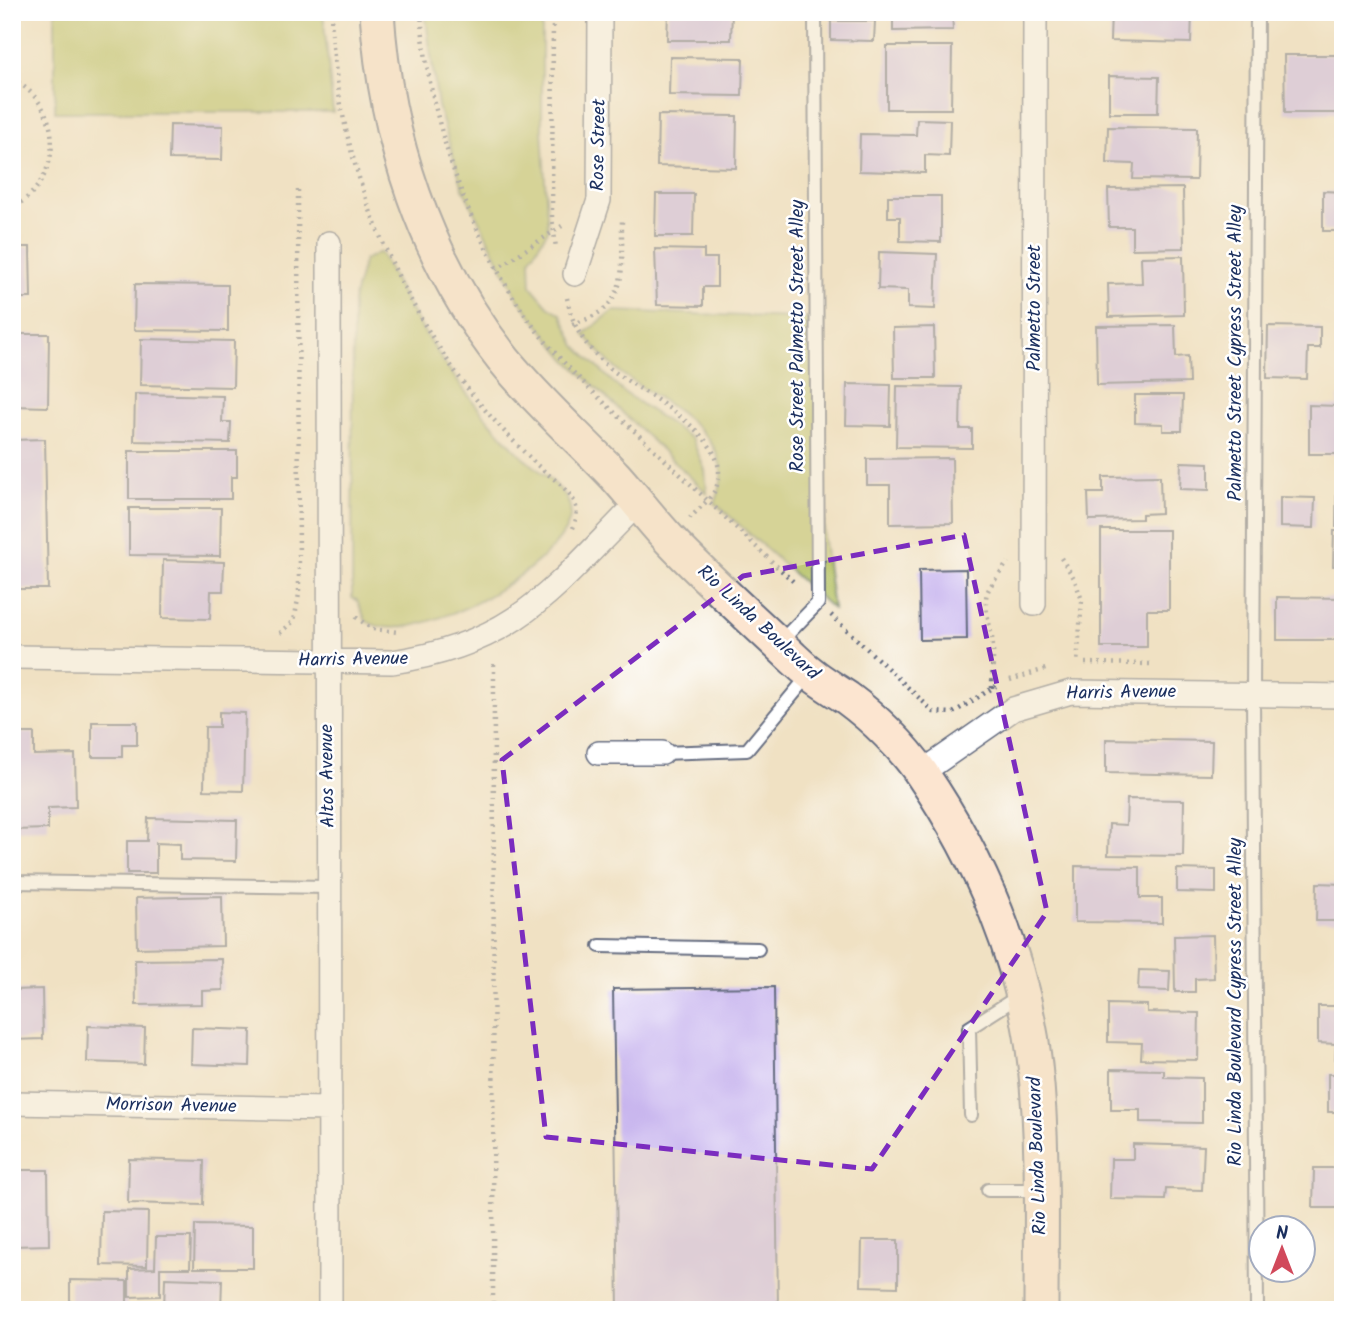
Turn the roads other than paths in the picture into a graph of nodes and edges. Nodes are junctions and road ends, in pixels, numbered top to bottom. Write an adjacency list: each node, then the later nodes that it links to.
1 (377, 12): 8 (main road, Rio Linda Boulevard)
2 (600, 12): 7 (street, Rose Street)
3 (816, 12): 10 (lane, Rose Street Palmetto Street Alley)
4 (1035, 12): 9 (street, Palmetto Street)
5 (1257, 12): 14 (lane, Palmetto Street Cypress Street Alley)
6 (329, 243): 12 (street, Altos Avenue)
7 (575, 274)
8 (638, 503): 10 (main road, Rio Linda Boulevard); 12 (street, Harris Avenue)
9 (1034, 604)
10 (778, 644): 13 (main road, Rio Linda Boulevard)
11 (12, 657): 12 (street, Harris Avenue)
12 (327, 662): 20 (street, Altos Avenue)
13 (810, 674): 17 (lane); 18 (main road, Rio Linda Boulevard)
14 (1253, 693): 15 (street, Harris Avenue); 18 (street, Harris Avenue); 31 (lane, Rio Linda Boulevard Cypress Street Alley)
15 (1343, 696)
16 (599, 753): 17 (street)
17 (662, 753)
18 (921, 773): 23 (main road, Rio Linda Boulevard)
19 (12, 882): 20 (lane)
20 (330, 887): 25 (street, Altos Avenue)
21 (600, 946): 22 (lane)
22 (758, 948)
23 (1022, 993): 26 (lane); 28 (main road, Rio Linda Boulevard)
24 (12, 1103): 25 (street, Morrison Avenue)
25 (330, 1109): 29 (street, Altos Avenue)
26 (971, 1115)
27 (988, 1190): 28 (lane)
28 (1041, 1190): 30 (main road, Rio Linda Boulevard)
29 (330, 1310)
30 (1041, 1310)
31 (1257, 1310)

